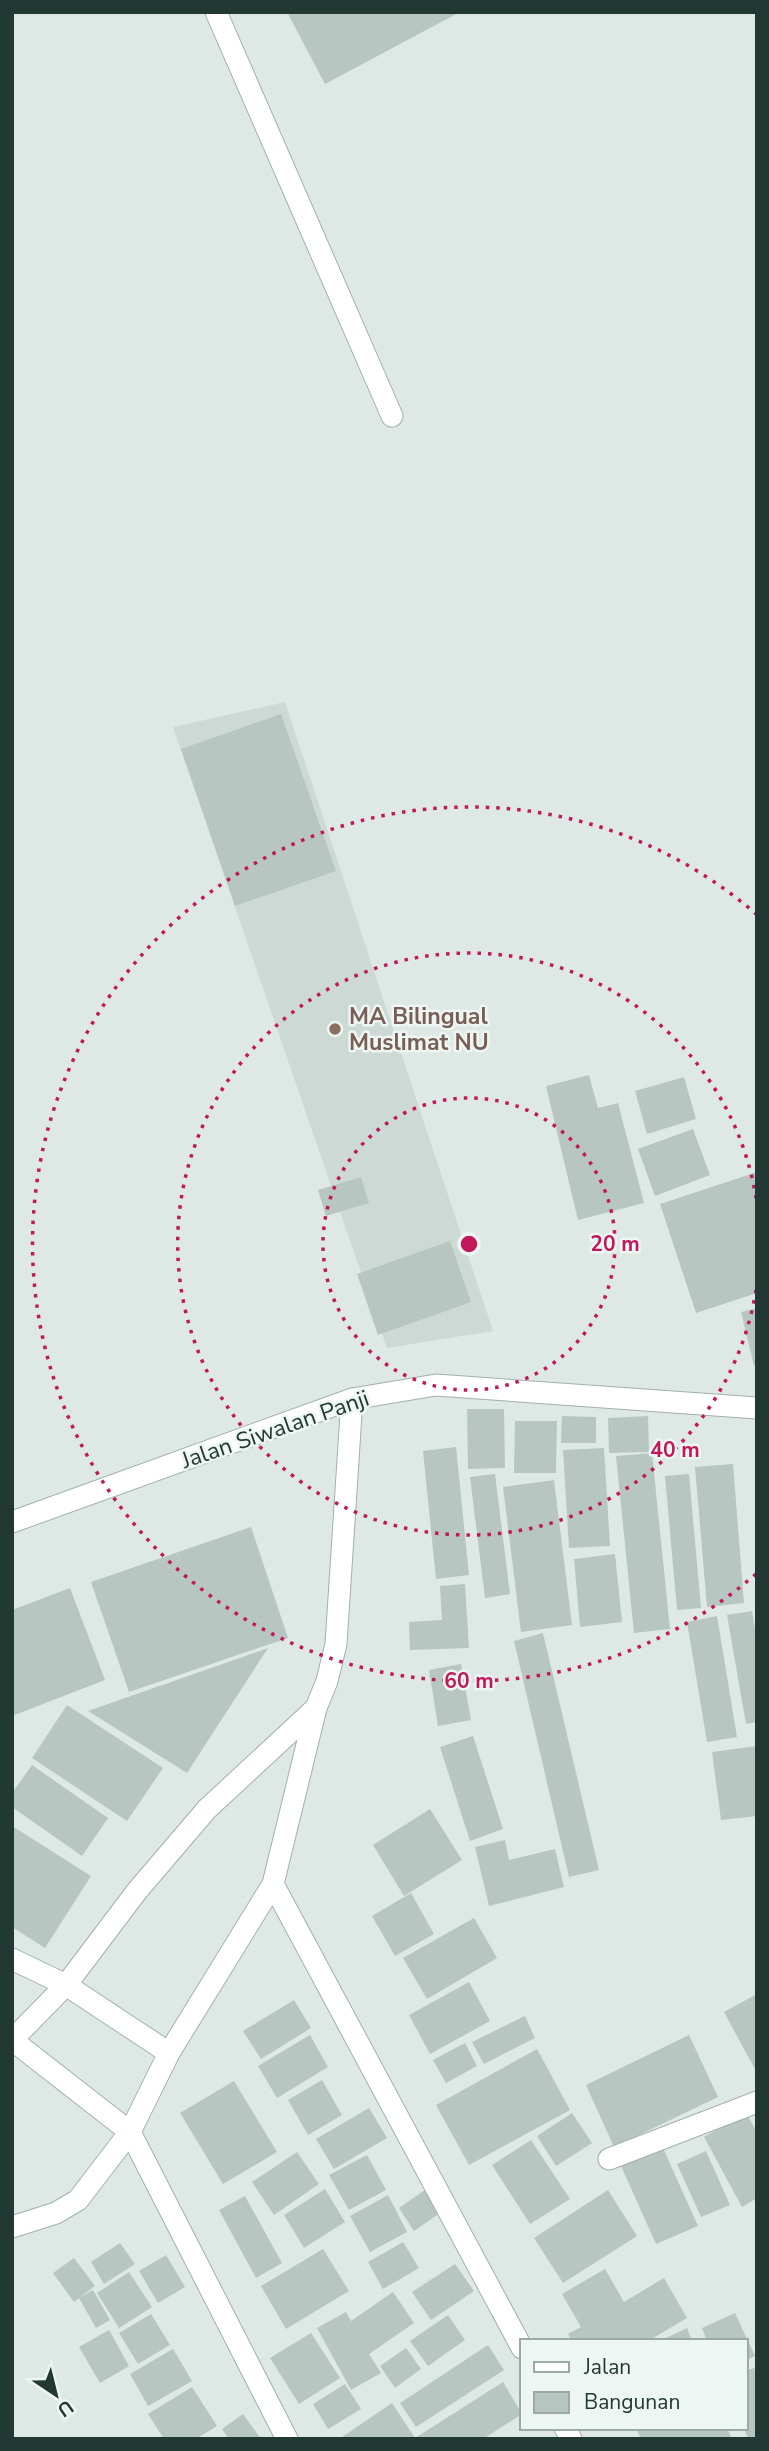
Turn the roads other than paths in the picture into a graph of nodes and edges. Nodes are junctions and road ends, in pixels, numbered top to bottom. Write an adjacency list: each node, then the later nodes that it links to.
1 (216, 12): 2 (street)
2 (392, 416)
3 (352, 1399): 4 (street, Jalan Siwalan Panji); 5 (street, Jalan Siwalan Panji); 6 (street)
4 (757, 1408)
5 (12, 1522)
6 (316, 1708): 7 (street); 9 (street)
7 (273, 1884): 11 (street); 16 (street)
8 (12, 1959): 9 (street)
9 (66, 1985): 10 (street); 11 (street)
10 (12, 2040): 13 (street)
11 (169, 2053): 13 (street)
12 (757, 2102): 14 (street)
13 (130, 2132): 15 (street); 17 (street)
14 (609, 2159)
15 (12, 2227)
16 (520, 2344)
17 (287, 2439)

